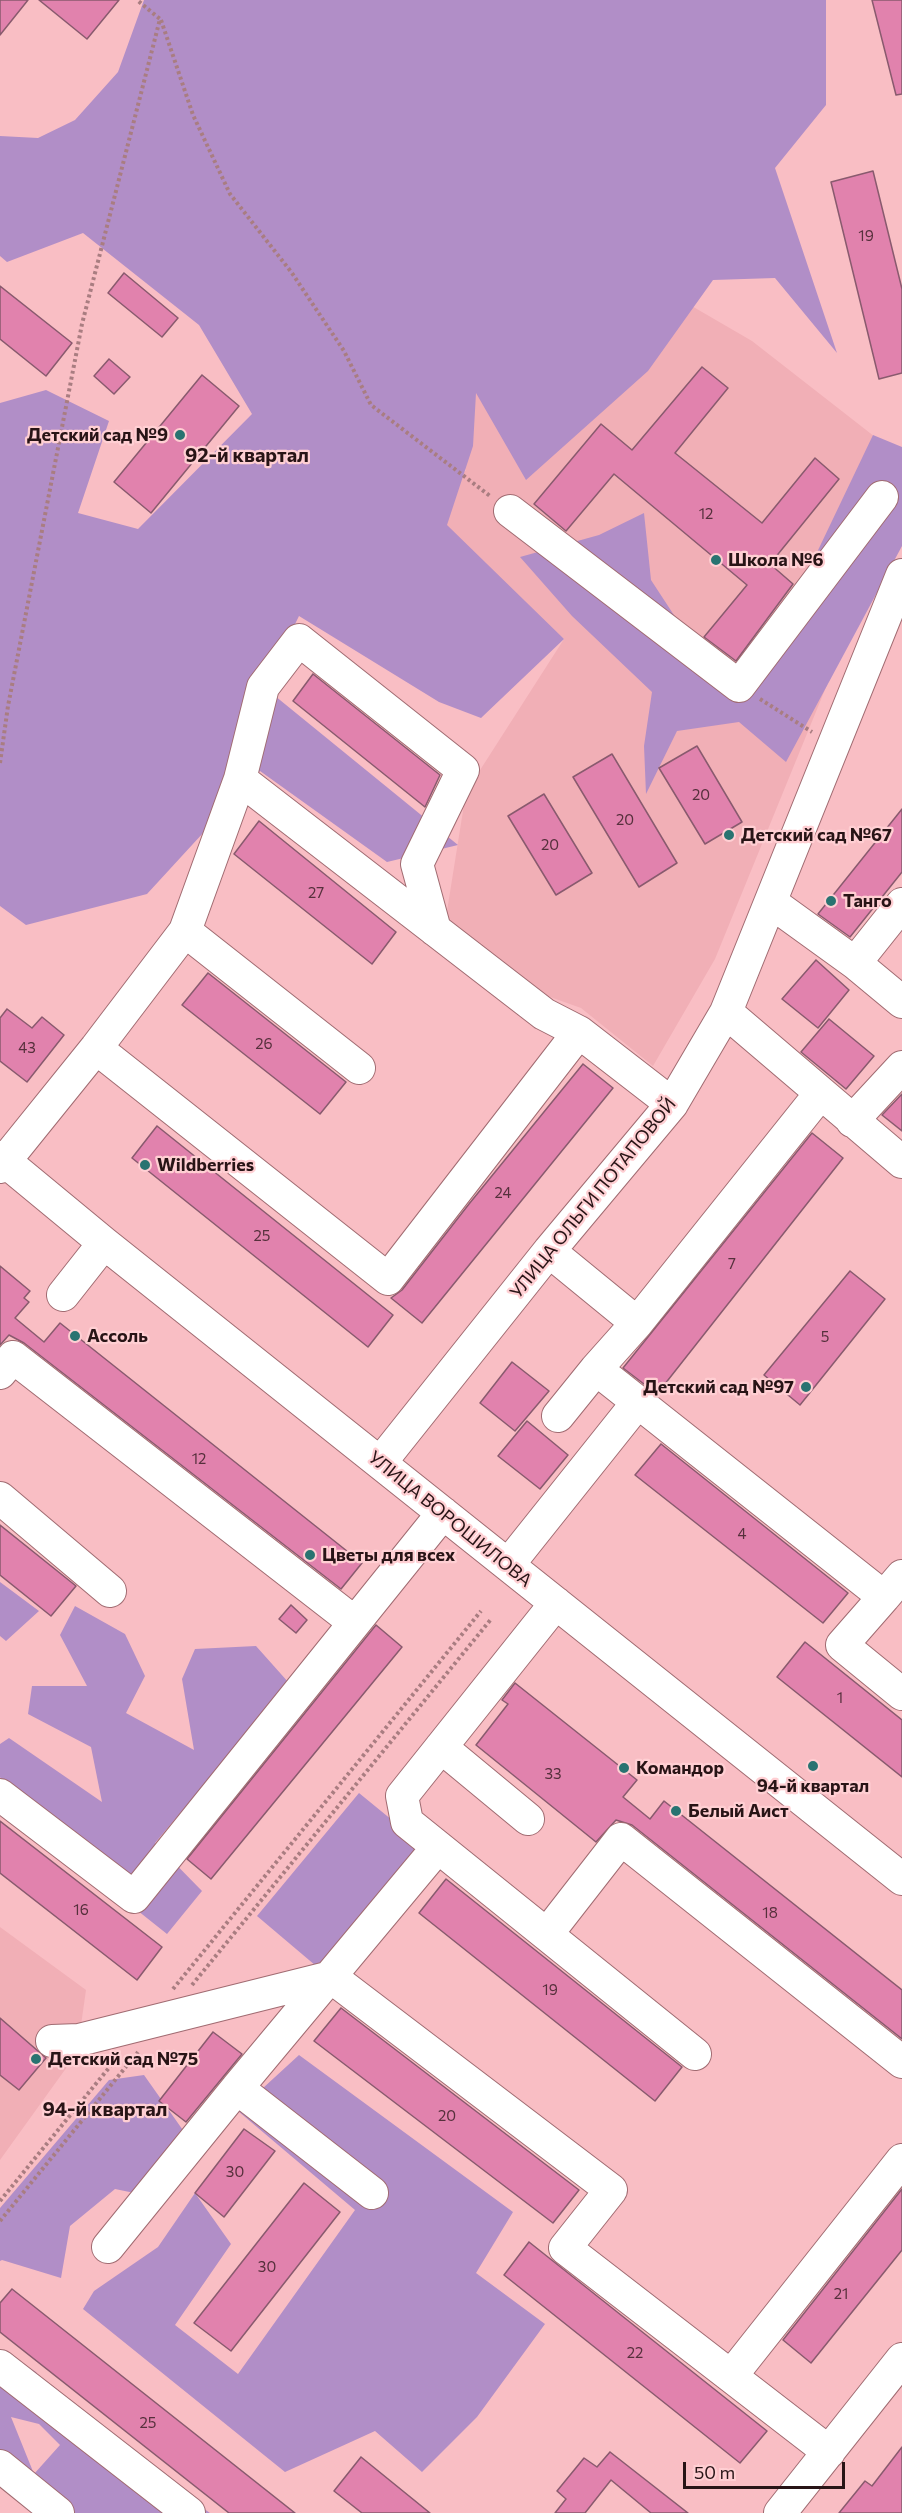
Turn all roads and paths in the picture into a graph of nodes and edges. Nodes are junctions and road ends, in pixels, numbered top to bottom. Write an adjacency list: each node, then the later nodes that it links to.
1 (137, 0): 2 (path)
2 (160, 19): 4 (path); 8 (path)
3 (882, 497): 6 (street)
4 (510, 511): 6 (street)
5 (899, 591): 7 (street, УЛИЦА ОЛЬГИ ПОТАПОВОЙ)
6 (739, 686): 7 (path)
7 (834, 746): 10 (street, УЛИЦА ОЛЬГИ ПОТАПОВОЙ)
8 (0, 763)
9 (240, 779): 12 (street); 12 (street); 13 (street)
10 (772, 903): 14 (street); 16 (street, УЛИЦА ОЛЬГИ ПОТАПОВОЙ)
11 (902, 904): 14 (street)
12 (435, 930): 17 (street)
13 (185, 931): 18 (street); 20 (street)
14 (855, 963): 15 (street)
15 (902, 1002)
16 (726, 1012): 21 (street); 22 (street, УЛИЦА ОЛЬГИ ПОТАПОВОЙ)
17 (579, 1032): 18 (street); 22 (street)
18 (96, 1048): 24 (street)
19 (902, 1067): 23 (street)
20 (359, 1068)
21 (820, 1094): 23 (street); 29 (street)
22 (672, 1104): 27 (street, УЛИЦА ОЛЬГИ ПОТАПОВОЙ)
23 (852, 1121): 25 (street)
24 (2, 1161): 26 (street, УЛИЦА ВОРОШИЛОВА)
25 (902, 1162)
26 (105, 1242): 28 (street); 34 (street, УЛИЦА ВОРОШИЛОВА)
27 (549, 1251): 29 (street); 34 (street, УЛИЦА ОЛЬГИ ПОТАПОВОЙ)
28 (63, 1295)
29 (637, 1323): 30 (street)
30 (596, 1369): 32 (street); 33 (street)
31 (0, 1373): 43 (street)
32 (638, 1402): 37 (street); 38 (street)
33 (558, 1416)
34 (380, 1463): 36 (street, УЛИЦА ВОРОШИЛОВА)
35 (0, 1498): 39 (street)
36 (443, 1513): 37 (street, УЛИЦА ВОРОШИЛОВА); 43 (street)
37 (508, 1565): 40 (street, УЛИЦА ВОРОШИЛОВА)
38 (893, 1586): 44 (street)
39 (110, 1591)
40 (556, 1603): 45 (street); 49 (street, УЛИЦА ВОРОШИЛОВА)
41 (481, 1611): 52 (path)
42 (492, 1618): 52 (path)
43 (354, 1622): 46 (street)
44 (902, 1694)
45 (441, 1747): 47 (street); 48 (street)
46 (0, 1795)
47 (528, 1819)
48 (438, 1847): 50 (street); 51 (street)
49 (902, 1879)
50 (547, 1934): 54 (street); 55 (street)
51 (331, 1977): 52 (street); 56 (street); 64 (street)
52 (155, 2021): 53 (street); 59 (path); 60 (path)
53 (52, 2041)
54 (695, 2054)
55 (902, 2062)
56 (237, 2088): 58 (street); 61 (street)
57 (902, 2160): 64 (street)
58 (372, 2193)
59 (0, 2201)
60 (0, 2221)
61 (108, 2247)
62 (902, 2359): 65 (street)
63 (0, 2366): 68 (street)
64 (731, 2376): 65 (street)
65 (829, 2452): 69 (street)
66 (0, 2466): 67 (street)
67 (58, 2513)
68 (189, 2513)
69 (780, 2513)

